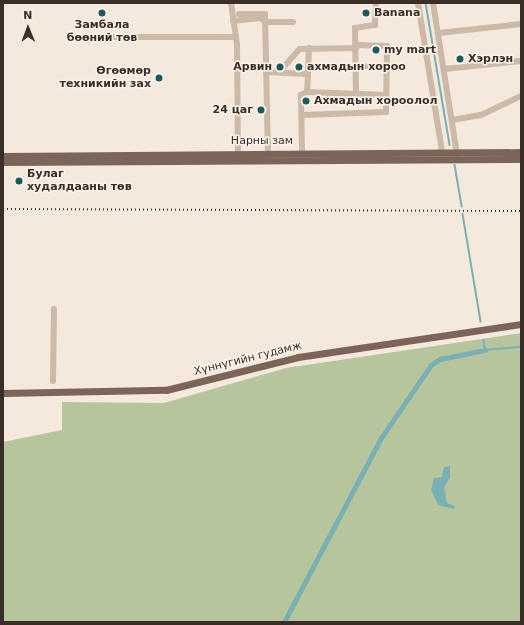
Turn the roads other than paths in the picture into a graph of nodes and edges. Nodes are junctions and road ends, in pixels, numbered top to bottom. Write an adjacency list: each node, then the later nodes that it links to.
1 (231, 3): 6 (street)
2 (376, 3): 13 (street)
3 (418, 3): 31 (street)
4 (433, 3): 10 (street)
5 (238, 14): 7 (street)
6 (234, 20): 7 (street); 12 (street)
7 (265, 22): 8 (street); 19 (street)
8 (293, 22)
9 (521, 24): 10 (street)
10 (440, 33): 18 (street)
11 (109, 37): 12 (street)
12 (236, 37): 28 (street)
13 (356, 47): 14 (street); 16 (street); 17 (street)
14 (309, 48): 20 (street); 21 (street)
15 (521, 61): 18 (street)
16 (356, 66): 17 (street); 23 (street)
17 (387, 66): 24 (street)
18 (444, 69): 27 (street)
19 (266, 72): 20 (street); 29 (street)
20 (279, 72): 21 (street)
21 (308, 74): 22 (street)
22 (307, 92): 23 (street); 26 (street)
23 (356, 93): 24 (street)
24 (386, 95): 26 (street)
25 (521, 96): 27 (street)
26 (302, 115): 30 (street)
27 (452, 120): 33 (street)
28 (238, 152): 29 (main road, Нарны зам); 34 (main road, Нарны зам)
29 (268, 152): 30 (main road, Нарны зам)
30 (302, 152): 31 (main road, Нарны зам)
31 (442, 152): 33 (main road, Нарны зам)
32 (521, 152): 33 (main road, Нарны зам)
33 (457, 155): 35 (main road, Нарны зам); 36 (main road, Нарны зам)
34 (3, 156)
35 (521, 159)
36 (3, 162)
37 (54, 309): 39 (street)
38 (521, 324): 40 (main road, Хүннүгийн гудамж)
39 (53, 381)
40 (3, 393)

